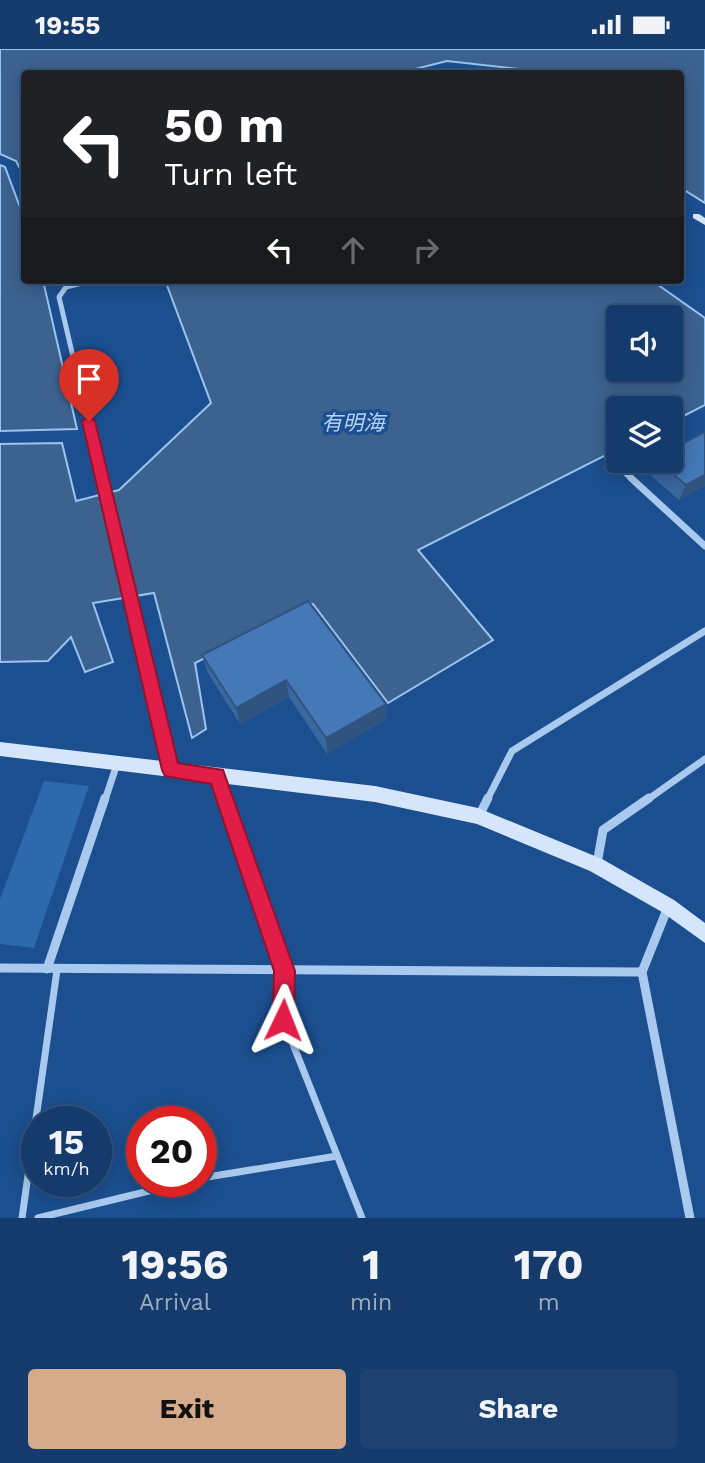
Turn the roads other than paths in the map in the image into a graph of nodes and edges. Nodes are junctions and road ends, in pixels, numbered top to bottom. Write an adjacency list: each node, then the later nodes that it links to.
1 (78, 284): 8 (street)
2 (625, 473): 3 (street)
3 (705, 546)
4 (705, 631): 10 (street)
5 (0, 749): 7 (street)
6 (705, 759): 11 (street)
7 (117, 764): 8 (street); 15 (street)
8 (171, 770): 9 (street)
9 (217, 776): 10 (street); 16 (street)
10 (478, 817): 11 (street)
11 (596, 865): 12 (street)
12 (668, 906): 13 (street); 17 (street)
13 (705, 934)
14 (0, 968): 15 (street)
15 (52, 970): 16 (street); 21 (lane)
16 (285, 971): 17 (street); 18 (lane)
17 (642, 972): 24 (street)
18 (337, 1156): 19 (lane); 23 (lane)
19 (217, 1175)
20 (126, 1197): 22 (lane)
21 (22, 1218)
22 (38, 1218)
23 (362, 1218)
24 (690, 1218)

